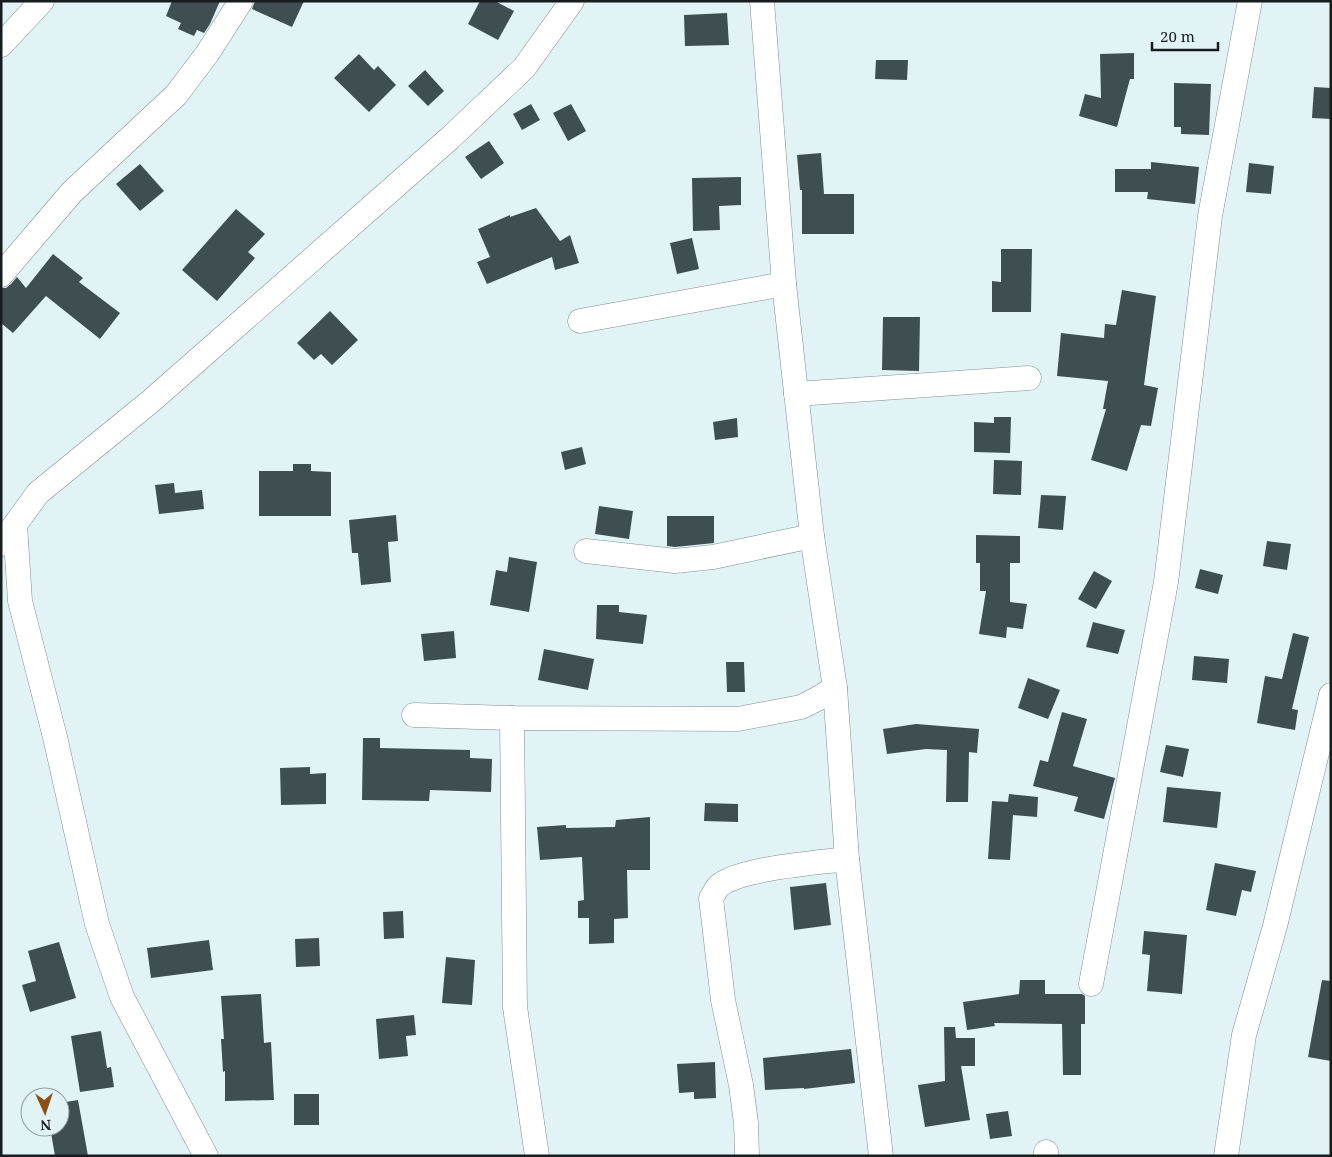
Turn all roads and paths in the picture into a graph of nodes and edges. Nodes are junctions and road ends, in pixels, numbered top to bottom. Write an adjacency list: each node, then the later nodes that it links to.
1 (42, 1): 6 (street)
2 (241, 1): 7 (street)
3 (572, 1): 12 (street)
4 (762, 1): 8 (street)
5 (1250, 1): 21 (street)
6 (1, 45)
7 (1, 275)
8 (784, 284): 9 (street); 11 (street)
9 (580, 321)
10 (1029, 378): 11 (street)
11 (796, 394): 13 (street)
12 (15, 525): 14 (street); 22 (street)
13 (812, 536): 15 (street); 16 (street)
14 (1, 544)
15 (586, 551)
16 (835, 688): 19 (street); 20 (street)
17 (1331, 695): 26 (street)
18 (414, 715): 19 (street)
19 (512, 718): 23 (street)
20 (847, 859): 24 (street); 25 (street)
21 (1091, 984)
22 (206, 1156)
23 (536, 1156)
24 (747, 1156)
25 (880, 1156)
26 (1226, 1156)

